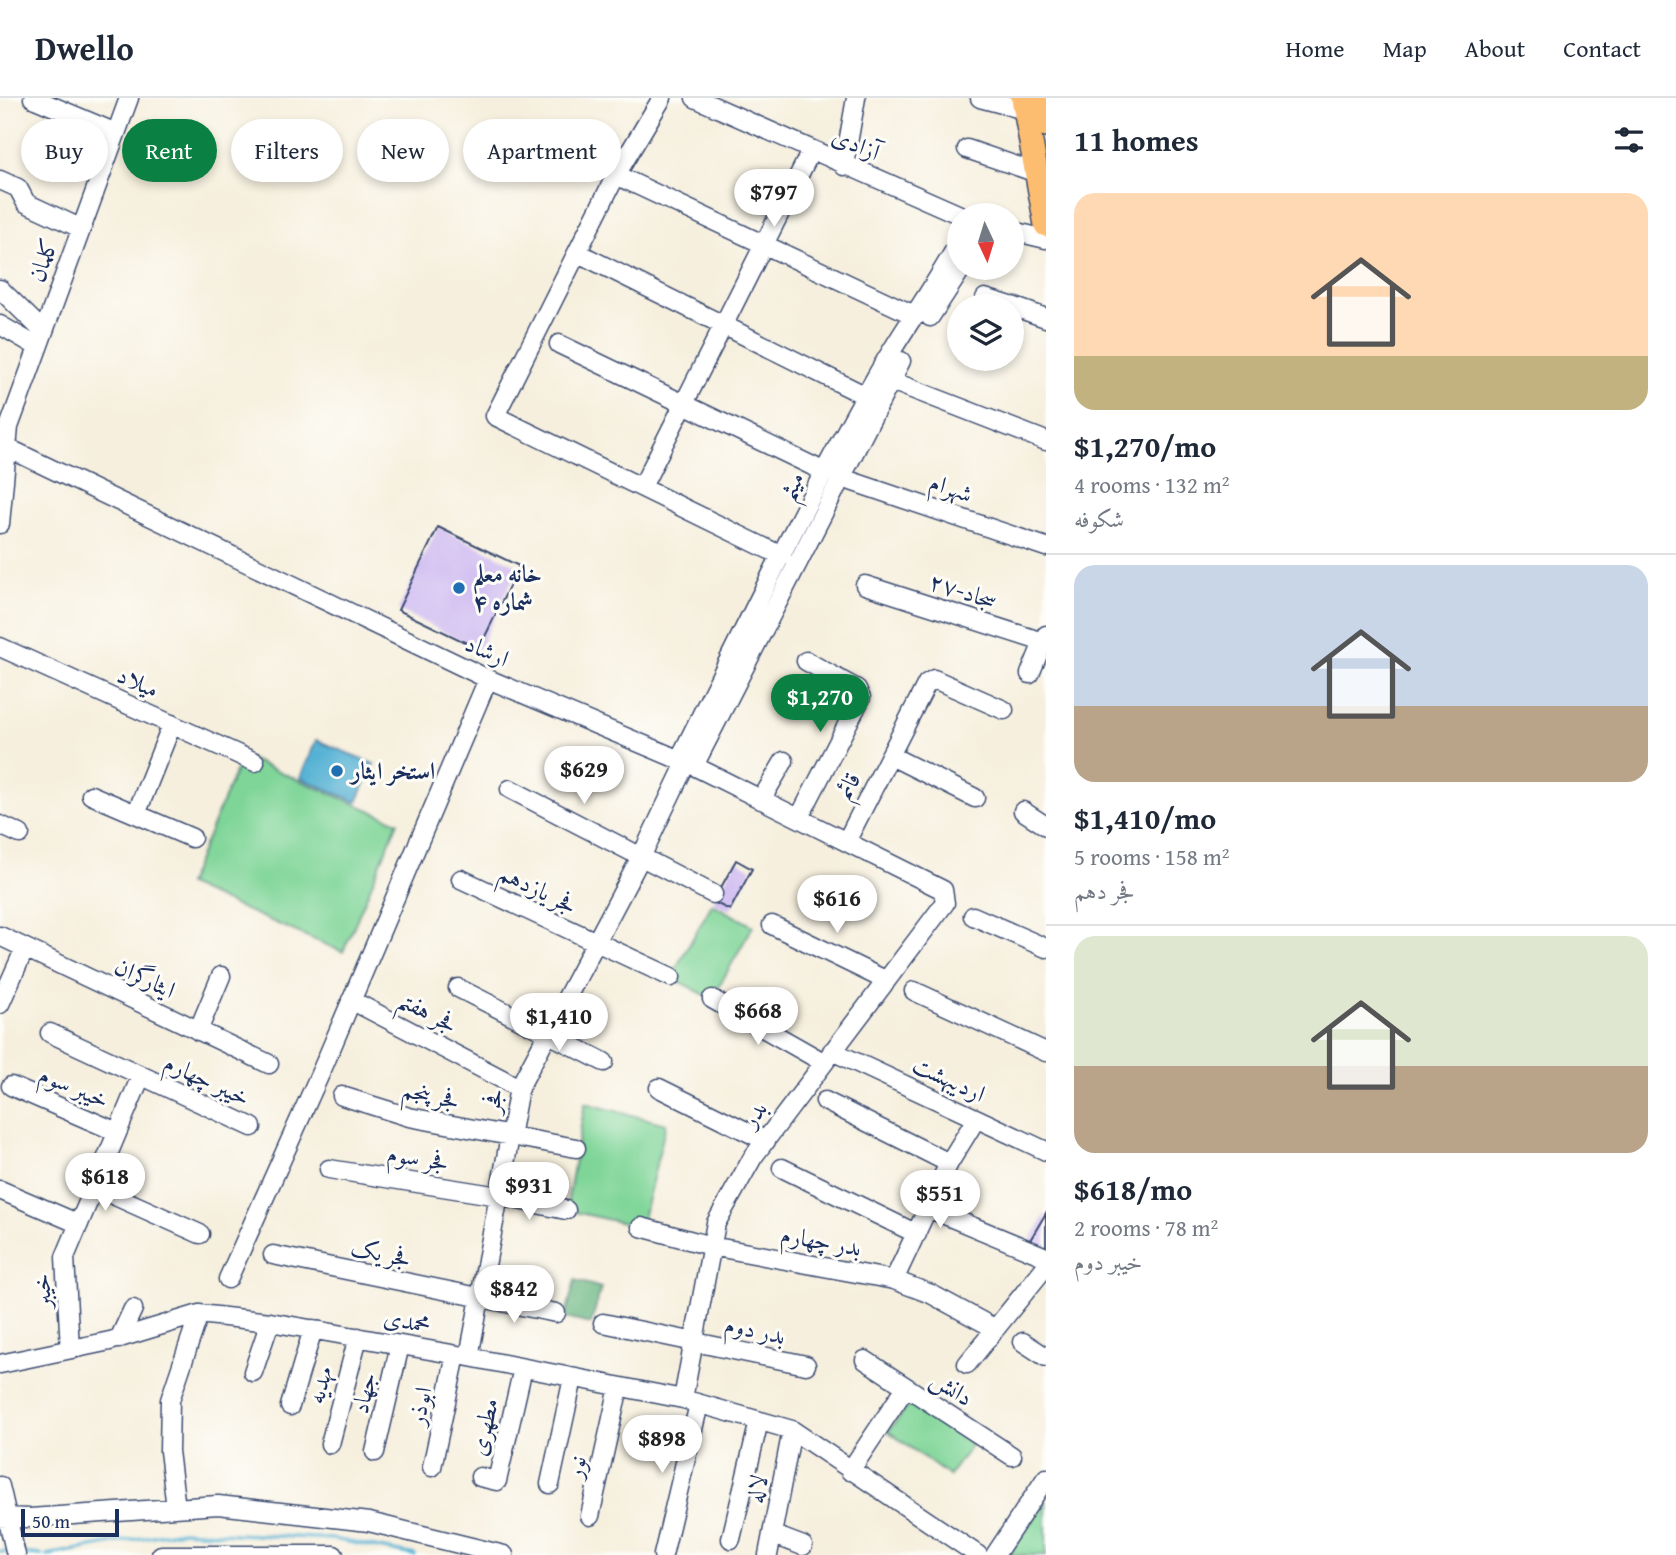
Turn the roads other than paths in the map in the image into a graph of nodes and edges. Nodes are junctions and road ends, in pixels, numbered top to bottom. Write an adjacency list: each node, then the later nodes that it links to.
1 (33, 98): 8 (street)
2 (129, 98): 8 (street, کلمان)
3 (662, 98): 11 (street)
4 (695, 98): 10 (street, آزادی)
5 (856, 98): 12 (street)
6 (980, 98): 7 (street)
7 (1037, 108): 13 (main road)
8 (116, 133): 19 (street, کلمان)
9 (967, 149): 13 (street)
10 (811, 151): 12 (street, آزادی); 22 (street)
11 (621, 166)
12 (845, 166): 17 (street, آزادی)
13 (1037, 173): 18 (main road)
14 (621, 176): 22 (street)
15 (0, 180): 19 (street)
16 (612, 182): 23 (street)
17 (947, 209)
18 (1046, 225)
19 (80, 228): 32 (street, کلمان)
20 (1024, 234): 21 (street)
21 (1046, 239)
22 (765, 246): 28 (street); 31 (street)
23 (578, 253): 31 (street); 43 (street)
24 (947, 263): 28 (street, میثم)
25 (954, 280): 34 (street, میثم)
26 (0, 289): 32 (street)
27 (1024, 310): 29 (street)
28 (916, 316): 36 (street, میثم)
29 (1046, 318)
30 (0, 325): 32 (street)
31 (724, 328): 36 (street); 38 (street)
32 (40, 339): 37 (street, کلمان)
33 (559, 344): 38 (street, شهرام)
34 (889, 380): 39 (street); 41 (street, میثم)
35 (0, 396): 37 (street)
36 (866, 396): 41 (street, میثم)
37 (18, 402): 40 (street, کلمان)
38 (684, 405): 41 (street, شهرام); 43 (street)
39 (1046, 441)
40 (8, 449): 42 (street, کلمان); 52 (street, ارشاد)
41 (832, 475): 45 (street, شهرام); 46 (street, میثم); 55 (street, میثم)
42 (3, 478): 44 (street, کلمان)
43 (642, 487): 46 (street)
44 (1, 518)
45 (1046, 547)
46 (782, 556): 55 (street, میثم)
47 (865, 585): 48 (street, ۲۷-سجاد)
48 (1045, 640): 51 (street)
49 (0, 647): 54 (street, میلاد)
50 (806, 661): 66 (street)
51 (1030, 674)
52 (488, 680): 59 (street, ارشاد); 88 (street)
53 (1004, 710): 56 (street, قائم)
54 (172, 724): 58 (street, میلاد); 65 (street)
55 (695, 746): 59 (street, میثم)
56 (891, 756): 62 (street); 71 (street, قائم)
57 (783, 761): 63 (street)
58 (255, 762)
59 (686, 763): 63 (street, ارشاد); 72 (street, فجر)
60 (510, 789): 72 (street)
61 (91, 795): 65 (street)
62 (975, 798)
63 (761, 800): 66 (street, ارشاد)
64 (1023, 811): 68 (street)
65 (136, 812): 70 (street)
66 (799, 818): 71 (street, ارشاد)
67 (0, 825): 69 (street)
68 (1046, 826)
69 (20, 834)
70 (192, 838)
71 (847, 840): 75 (street, ارشاد)
72 (641, 857): 74 (street); 79 (street, فجر)
73 (461, 879): 79 (street, فجر یازدهم)
74 (713, 894)
75 (946, 896): 84 (street, بدر)
76 (973, 916): 81 (street)
77 (772, 925): 84 (street)
78 (0, 936): 80 (street, ایثارگران)
79 (594, 943): 83 (street, فجر یازدهم); 92 (street, فجر)
80 (25, 948): 89 (street); 90 (street, ایثارگران)
81 (1046, 948)
82 (221, 976): 90 (street)
83 (671, 977)
84 (885, 980): 94 (street, بدر)
85 (458, 988): 92 (street)
86 (914, 991): 93 (street)
87 (712, 999): 94 (street, اردیبهشت)
88 (351, 1000): 99 (street, فجر هفتم); 126 (street)
89 (0, 1004)
90 (198, 1031): 96 (street, ایثارگران)
91 (50, 1033): 97 (street, خیبر چهارم)
92 (546, 1035): 95 (street); 99 (street, فجر)
93 (1046, 1052)
94 (828, 1056): 103 (street, اردیبهشت); 107 (street, بدر)
95 (604, 1062)
96 (269, 1064)
97 (141, 1076): 104 (street, خیبر چهارم); 105 (street, خیبر)
98 (11, 1086): 105 (street, خیبر سوم)
99 (519, 1088): 106 (street, فجر)
100 (659, 1088): 107 (street)
101 (342, 1096): 106 (street, فجر پنجم)
102 (825, 1101): 110 (street)
103 (976, 1118): 109 (street, اردیبهشت); 110 (street)
104 (252, 1128)
105 (117, 1132): 113 (street, خیبر)
106 (510, 1136): 108 (street, فجر پنجم); 115 (street, فجر)
107 (766, 1140): 122 (street, بدر)
108 (576, 1148)
109 (1046, 1151)
110 (949, 1163): 116 (street)
111 (782, 1168): 121 (street)
112 (329, 1169): 115 (street, فجر سوم)
113 (94, 1187): 118 (street, خیبر); 120 (street)
114 (0, 1190): 118 (street)
115 (499, 1196): 117 (street, فجر سوم); 128 (street, فجر)
116 (928, 1208): 121 (street); 124 (street)
117 (566, 1210)
118 (79, 1224): 141 (street, خیبر)
119 (642, 1227): 122 (street, بدر چهارم)
120 (200, 1234)
121 (917, 1234): 127 (street)
122 (711, 1246): 127 (street, بدر چهارم); 138 (street, بدر)
123 (273, 1255): 128 (street, فجر یک)
124 (1046, 1257)
125 (1046, 1266): 134 (street)
126 (228, 1279)
127 (894, 1280): 134 (street, بدر چهارم)
128 (479, 1298): 130 (street, فجر یک); 142 (street, فجر)
129 (133, 1309): 137 (street)
130 (556, 1313)
131 (199, 1314): 132 (street, محمدی); 137 (street, محمدی); 166 (street)
132 (270, 1322): 135 (street, محمدی); 149 (street)
133 (603, 1323): 138 (street, بدر دوم)
134 (994, 1328): 146 (street)
135 (313, 1329): 136 (street, محمدی); 154 (street)
136 (358, 1337): 140 (street, محمدی); 157 (street, مهدیه)
137 (120, 1339): 141 (street, محمدی)
138 (693, 1342): 147 (street, بدر دوم); 153 (street, بدر)
139 (1023, 1342): 143 (street)
140 (400, 1345): 142 (street, محمدی); 158 (street, جهاد)
141 (71, 1349): 145 (street, محمدی)
142 (463, 1356): 148 (street, محمدی); 160 (street, ابوذر)
143 (1046, 1357)
144 (864, 1360): 152 (street, دانش)
145 (0, 1364)
146 (967, 1364)
147 (806, 1365)
148 (523, 1368): 150 (street, محمدی); 162 (street, مطهری)
149 (253, 1372)
150 (573, 1378): 151 (street, محمدی); 164 (street)
151 (618, 1387): 153 (street, محمدی); 167 (street, نور)
152 (906, 1387): 159 (street, دانش); 161 (street)
153 (691, 1402): 155 (street, محمدی); 178 (street, بدر)
154 (290, 1406)
155 (759, 1421): 156 (street, محمدی); 170 (street)
156 (792, 1430): 161 (street, محمدی); 169 (street, لاله)
157 (330, 1444)
158 (375, 1452)
159 (1013, 1456)
160 (432, 1467)
161 (850, 1471): 180 (street, محمدی)
162 (481, 1477)
163 (1045, 1481): 181 (street)
164 (550, 1484)
165 (0, 1486): 168 (street)
166 (176, 1508): 168 (street); 177 (street)
167 (590, 1516)
168 (5, 1523): 174 (street)
169 (774, 1535): 171 (street); 179 (street, لاله)
170 (731, 1539)
171 (803, 1546)
172 (201, 1554): 173 (street); 175 (street)
173 (314, 1554): 176 (street)
174 (16, 1555)
175 (161, 1555)
176 (334, 1555)
177 (505, 1555)
178 (663, 1555)
179 (768, 1555)
180 (978, 1555)
181 (995, 1555)

